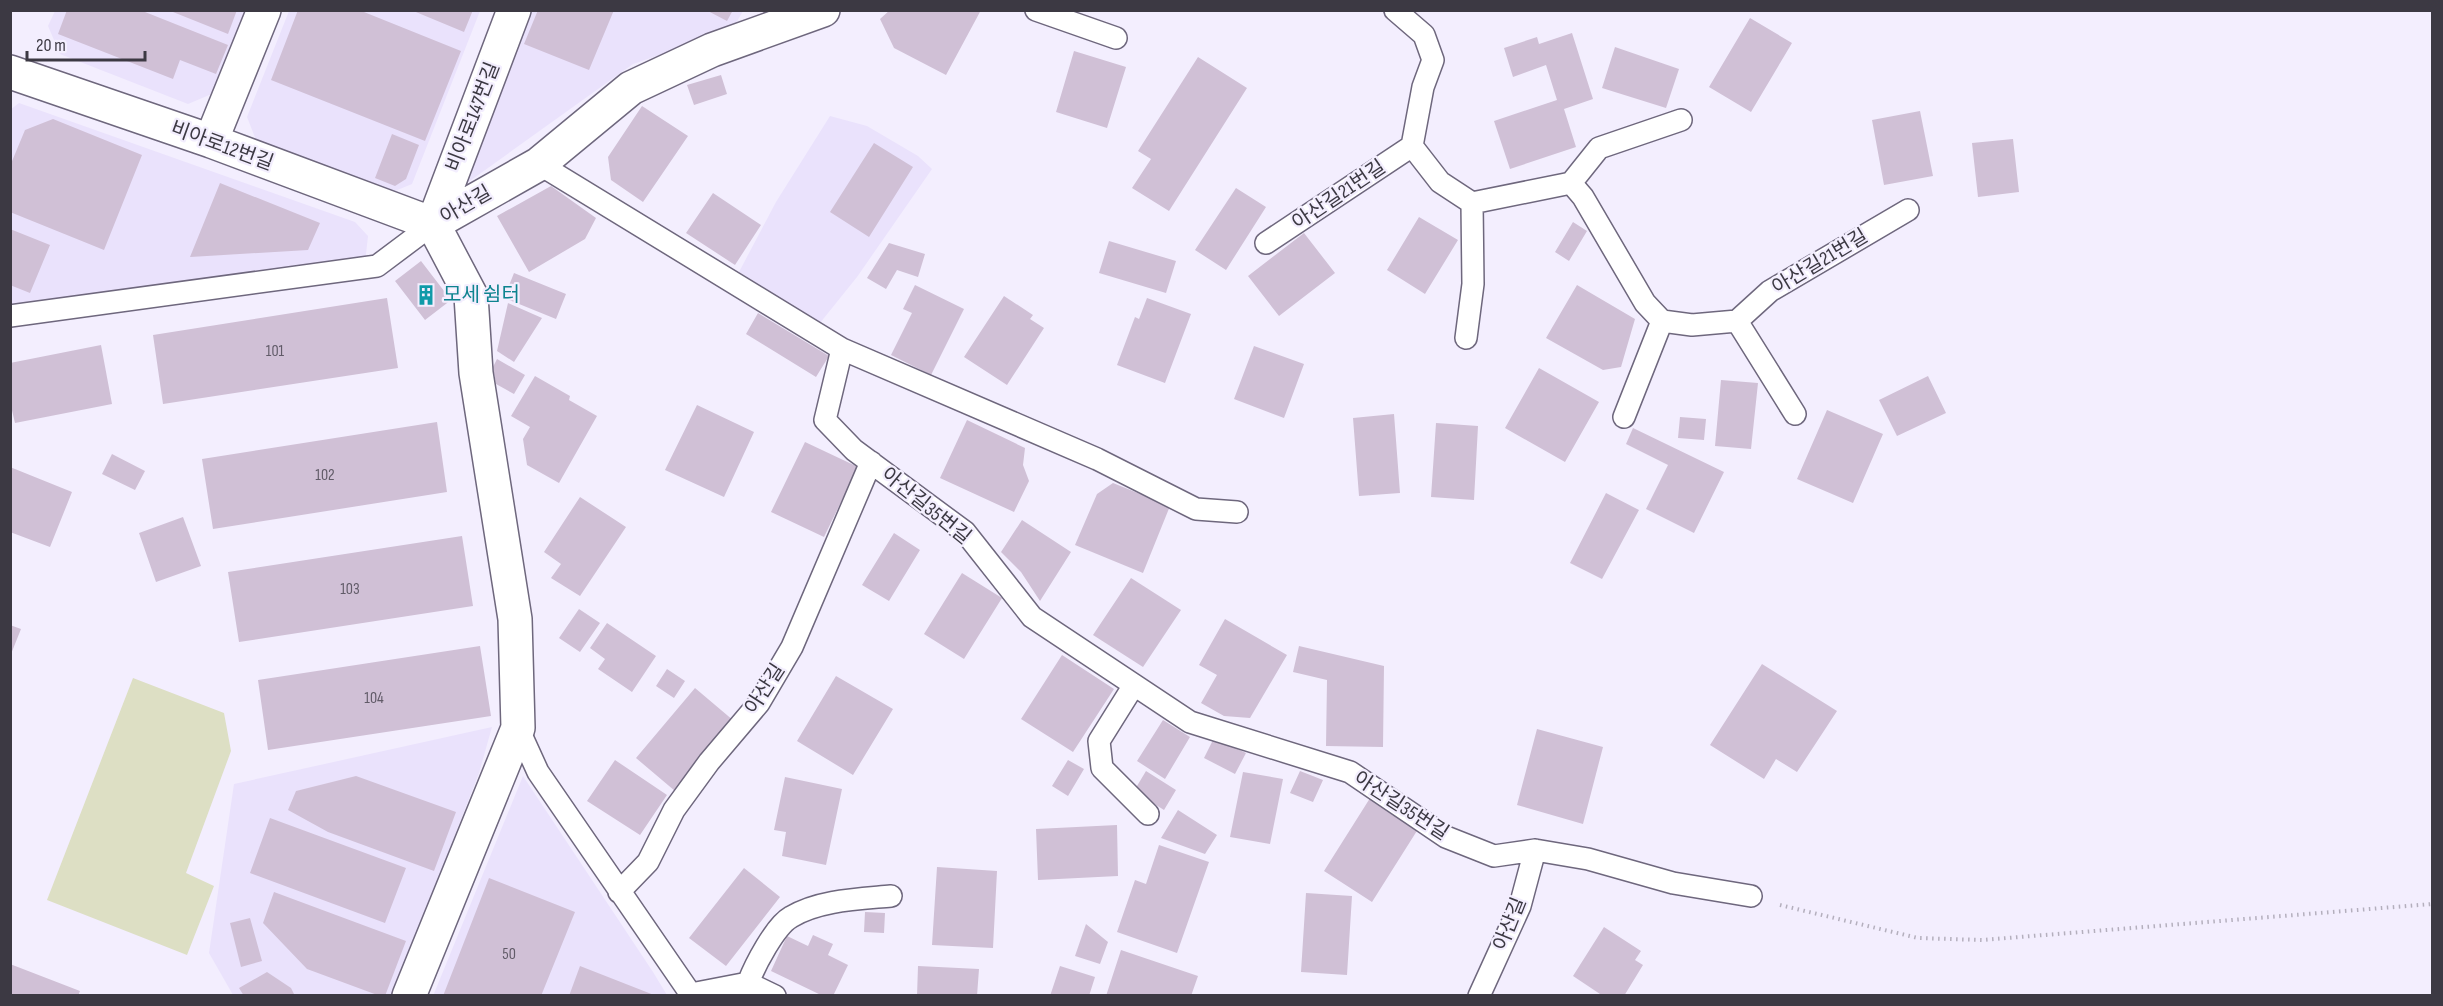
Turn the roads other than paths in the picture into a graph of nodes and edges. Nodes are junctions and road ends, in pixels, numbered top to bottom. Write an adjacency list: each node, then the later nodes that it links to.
1 (264, 10): 9 (street)
2 (514, 10): 15 (street, 비아로147번길)
3 (823, 10): 11 (street, 아산길)
4 (1036, 10): 6 (lane)
5 (1395, 10): 10 (lane)
6 (1116, 38)
7 (10, 72): 9 (street, 비아로12번길)
8 (1681, 120): 12 (lane)
9 (211, 141): 15 (street, 비아로12번길)
10 (1412, 146): 13 (lane); 16 (lane, 아산길21번길)
11 (539, 164): 15 (street, 아산길); 21 (lane)
12 (1571, 183): 13 (lane); 18 (lane)
13 (1472, 203): 20 (lane)
14 (1908, 210): 19 (lane, 아산길21번길)
15 (433, 224): 17 (lane); 27 (street, 아산길)
16 (1266, 243)
17 (10, 316)
18 (1662, 321): 19 (lane); 23 (lane)
19 (1737, 321): 22 (lane)
20 (1466, 338)
21 (842, 349): 24 (lane, 아산길35번길); 25 (lane)
22 (1795, 414)
23 (1624, 417)
24 (871, 462): 26 (lane, 아산길35번길); 30 (lane, 아산길)
25 (1237, 512)
26 (1134, 685): 28 (lane); 29 (lane, 아산길35번길)
27 (518, 728): 30 (lane, 아산길); 35 (street, 아산길)
28 (1148, 814)
29 (1535, 850): 32 (lane, 아산길35번길); 37 (lane, 아산길)
30 (619, 892): 34 (lane, 아산길)
31 (891, 896): 33 (lane)
32 (1751, 896)
33 (748, 983): 34 (lane); 36 (lane)
34 (691, 995)
35 (409, 996)
36 (775, 996)
37 (1479, 996)

